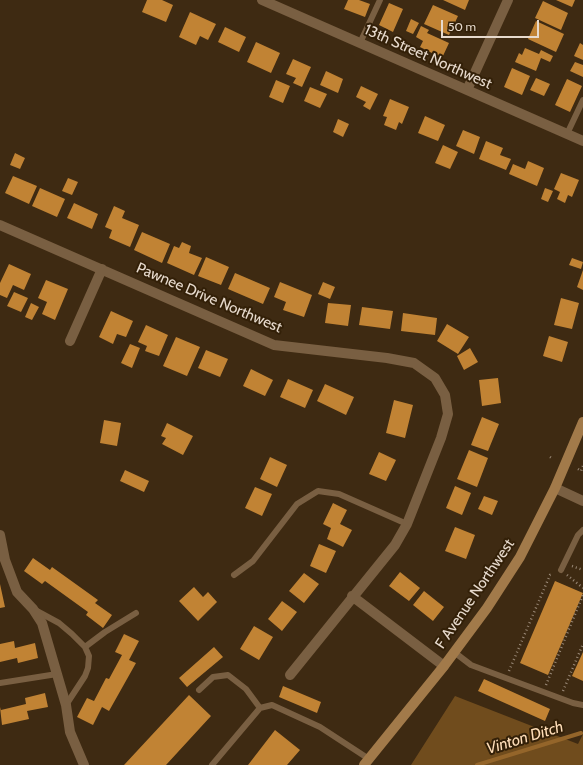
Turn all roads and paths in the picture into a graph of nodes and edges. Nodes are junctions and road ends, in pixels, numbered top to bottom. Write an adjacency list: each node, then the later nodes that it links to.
1 (262, 0): 4 (street, 13th Street Northwest)
2 (380, 0): 4 (lane)
3 (508, 0): 5 (street)
4 (360, 43): 5 (street, 13th Street Northwest)
5 (467, 90): 7 (street, 13th Street Northwest)
6 (583, 100): 7 (lane)
7 (567, 134): 8 (street, 13th Street Northwest)
8 (583, 141)
9 (0, 225): 10 (street, Pawnee Drive Northwest)
10 (102, 269): 11 (street); 17 (street, Pawnee Drive Northwest)
11 (70, 341)
12 (583, 422): 15 (main road, F Avenue Northwest)
13 (583, 466): 14 (path)
14 (578, 469)
15 (555, 488): 16 (street); 29 (main road, F Avenue Northwest)
16 (583, 501)
17 (407, 524): 21 (lane); 24 (street)
18 (583, 530): 20 (lane)
19 (0, 535): 25 (street)
20 (561, 570): 22 (path); 33 (path)
21 (234, 575)
22 (583, 588)
23 (583, 595): 36 (path)
24 (352, 596): 30 (street); 32 (street)
25 (33, 609): 28 (lane); 31 (street)
26 (136, 613): 28 (lane)
27 (583, 644): 37 (path)
28 (85, 648): 38 (lane)
29 (454, 652): 30 (main road, F Avenue Northwest); 33 (lane)
30 (444, 666): 41 (main road, F Avenue Northwest)
31 (57, 674): 34 (lane); 38 (street)
32 (290, 675)
33 (506, 679): 36 (lane)
34 (0, 683)
35 (198, 690): 40 (lane)
36 (543, 692): 37 (lane)
37 (560, 698): 39 (lane)
38 (66, 705): 42 (street)
39 (583, 705)
40 (260, 708): 41 (lane); 43 (lane)
41 (366, 762)
42 (84, 765)
43 (212, 765)

